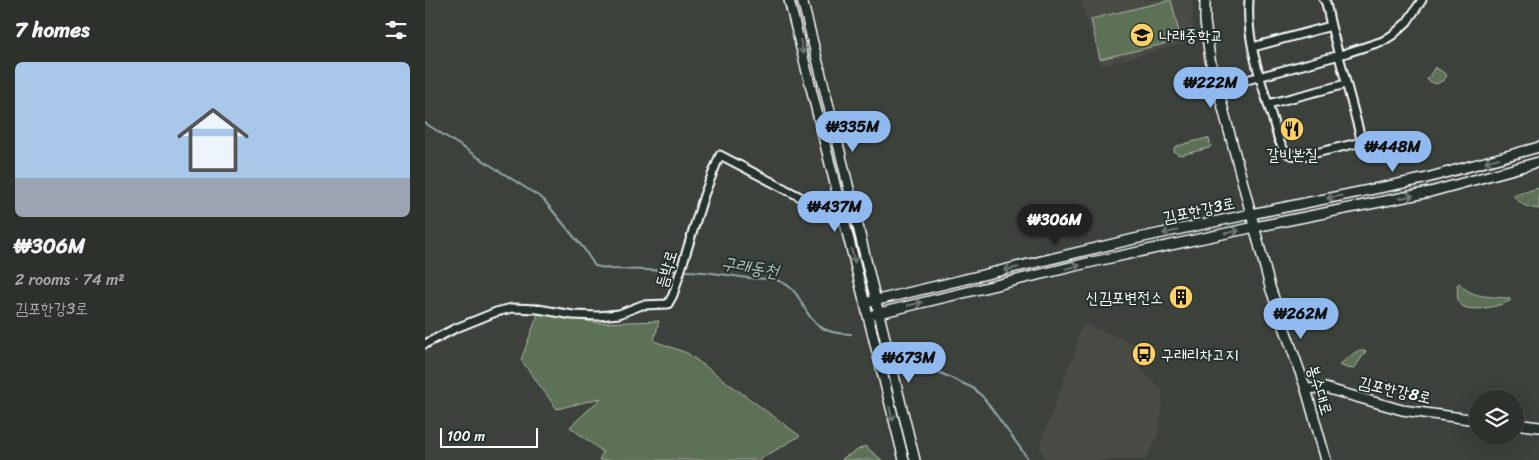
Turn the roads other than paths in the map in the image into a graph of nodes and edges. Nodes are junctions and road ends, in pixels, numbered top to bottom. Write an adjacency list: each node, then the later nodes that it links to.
1 (789, 0): 16 (street, one-way to 16)
2 (802, 0): 19 (street)
3 (1205, 0): 12 (street, 봉수대로)
4 (1249, 0): 8 (street)
5 (1324, 0): 7 (street)
6 (1422, 0): 9 (street)
7 (1331, 26): 8 (street); 9 (street)
8 (1253, 46): 10 (street)
9 (1340, 55): 10 (street); 11 (street)
10 (1259, 77): 12 (street); 13 (street)
11 (1346, 84): 13 (street); 13 (street)
12 (1217, 88): 17 (street, 봉수대로)
13 (1268, 104)
14 (1539, 146): 17 (street, 김포한강3로, one-way to 17)
15 (1539, 162): 18 (street, 김포한강3로, one-way to 15)
16 (839, 196): 20 (street, one-way to 20); 23 (street, 듬박로)
17 (1251, 214): 18 (street, 봉수대로); 19 (street, 김포한강3로, one-way to 19)
18 (1255, 227): 21 (street, 김포한강3로, one-way to 18); 24 (street, 봉수대로)
19 (876, 300): 20 (street, 김포한강3로); 21 (street)
20 (865, 303): 22 (street)
21 (879, 313): 22 (street, 김포한강3로); 29 (street)
22 (868, 315): 28 (street, one-way to 28)
23 (425, 344)
24 (1306, 389): 25 (street, 김포한강8로); 30 (street, 봉수대로)
25 (1469, 419)
26 (1524, 425): 27 (street)
27 (1539, 427)
28 (904, 460)
29 (915, 460)
30 (1327, 460)

